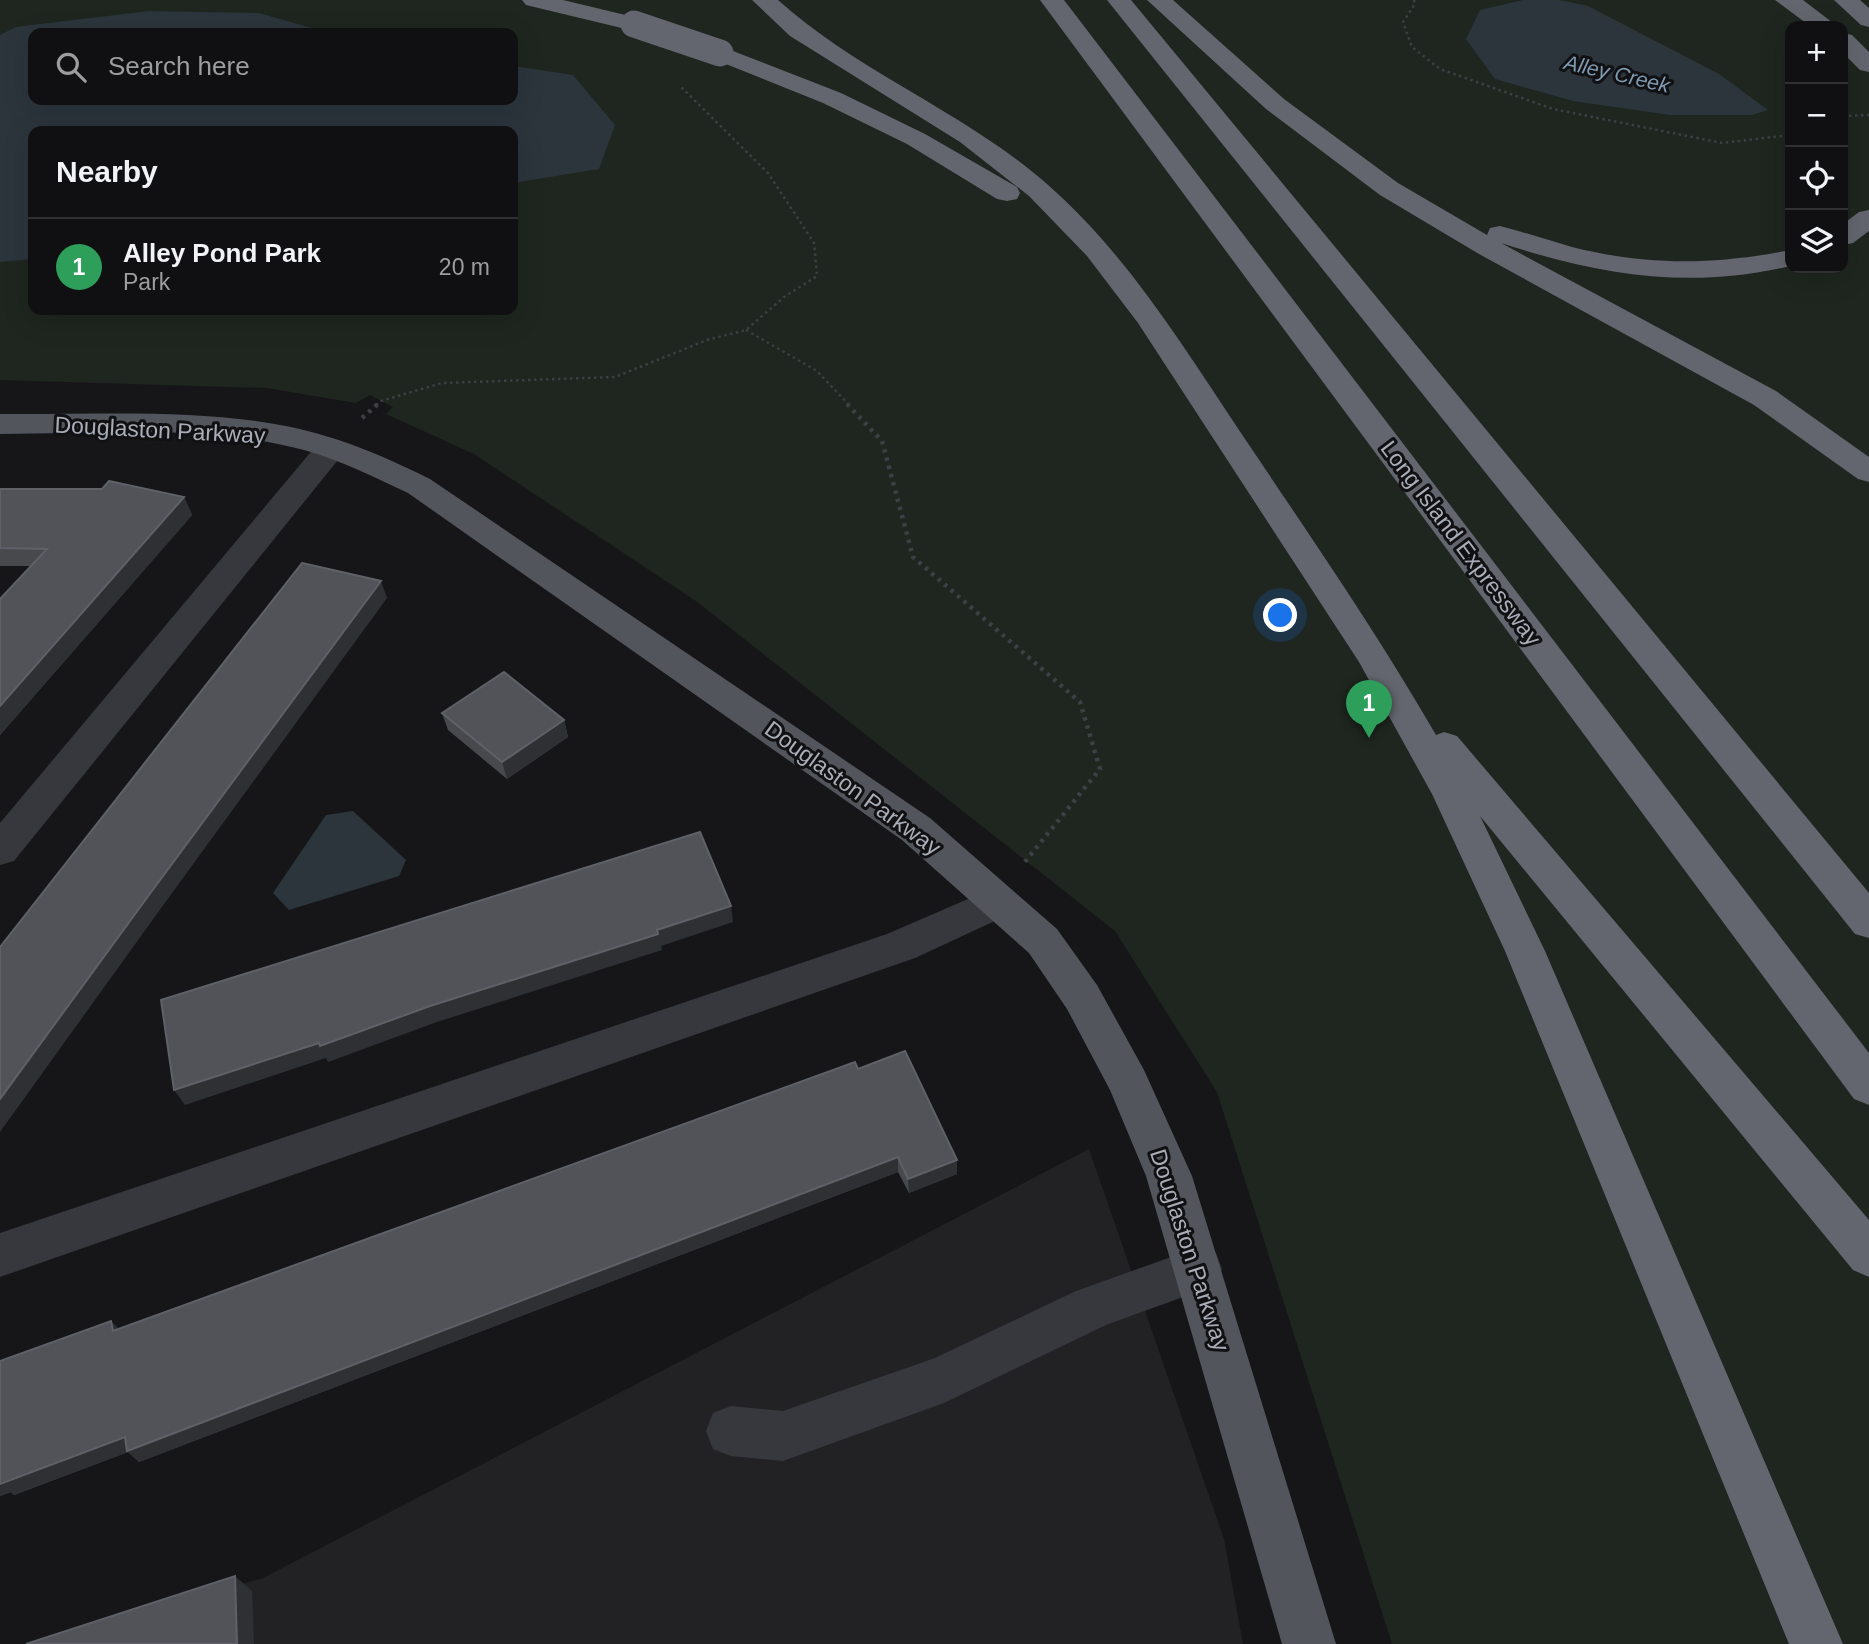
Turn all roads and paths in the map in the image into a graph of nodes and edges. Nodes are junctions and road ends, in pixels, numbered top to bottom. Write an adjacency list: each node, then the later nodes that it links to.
1 (534, 0): 21 (highway, bridge)
2 (1119, 0): 29 (highway)
3 (1159, 0): 12 (highway)
4 (1414, 0): 17 (path)
5 (1787, 0): 10 (highway)
6 (1846, 0): 9 (highway)
7 (1053, 1): 30 (highway, Long Island Expressway)
8 (765, 2): 21 (highway)
9 (1869, 20)
10 (1818, 21)
11 (1848, 45): 13 (highway)
12 (1230, 64): 20 (highway); 25 (highway)
13 (1869, 65)
14 (679, 85): 22 (path)
15 (1869, 115): 16 (path)
16 (1848, 116)
17 (1785, 138)
18 (1869, 218): 19 (highway)
19 (1848, 233)
20 (1785, 259)
21 (1150, 319): 26 (highway)
22 (746, 330): 24 (path); 28 (path)
23 (0, 424): 24 (main road, Douglaston Parkway)
24 (331, 448): 27 (street); 28 (main road, Douglaston Parkway)
25 (1869, 472)
26 (1373, 656): 32 (highway); 36 (highway)
27 (0, 850)
28 (998, 902): 31 (street); 33 (main road, Douglaston Parkway)
29 (1869, 922)
30 (1869, 1086)
31 (0, 1255)
32 (1869, 1255)
33 (1199, 1269): 34 (street); 35 (main road, Douglaston Parkway)
34 (731, 1431)
35 (1309, 1644)
36 (1816, 1644)

